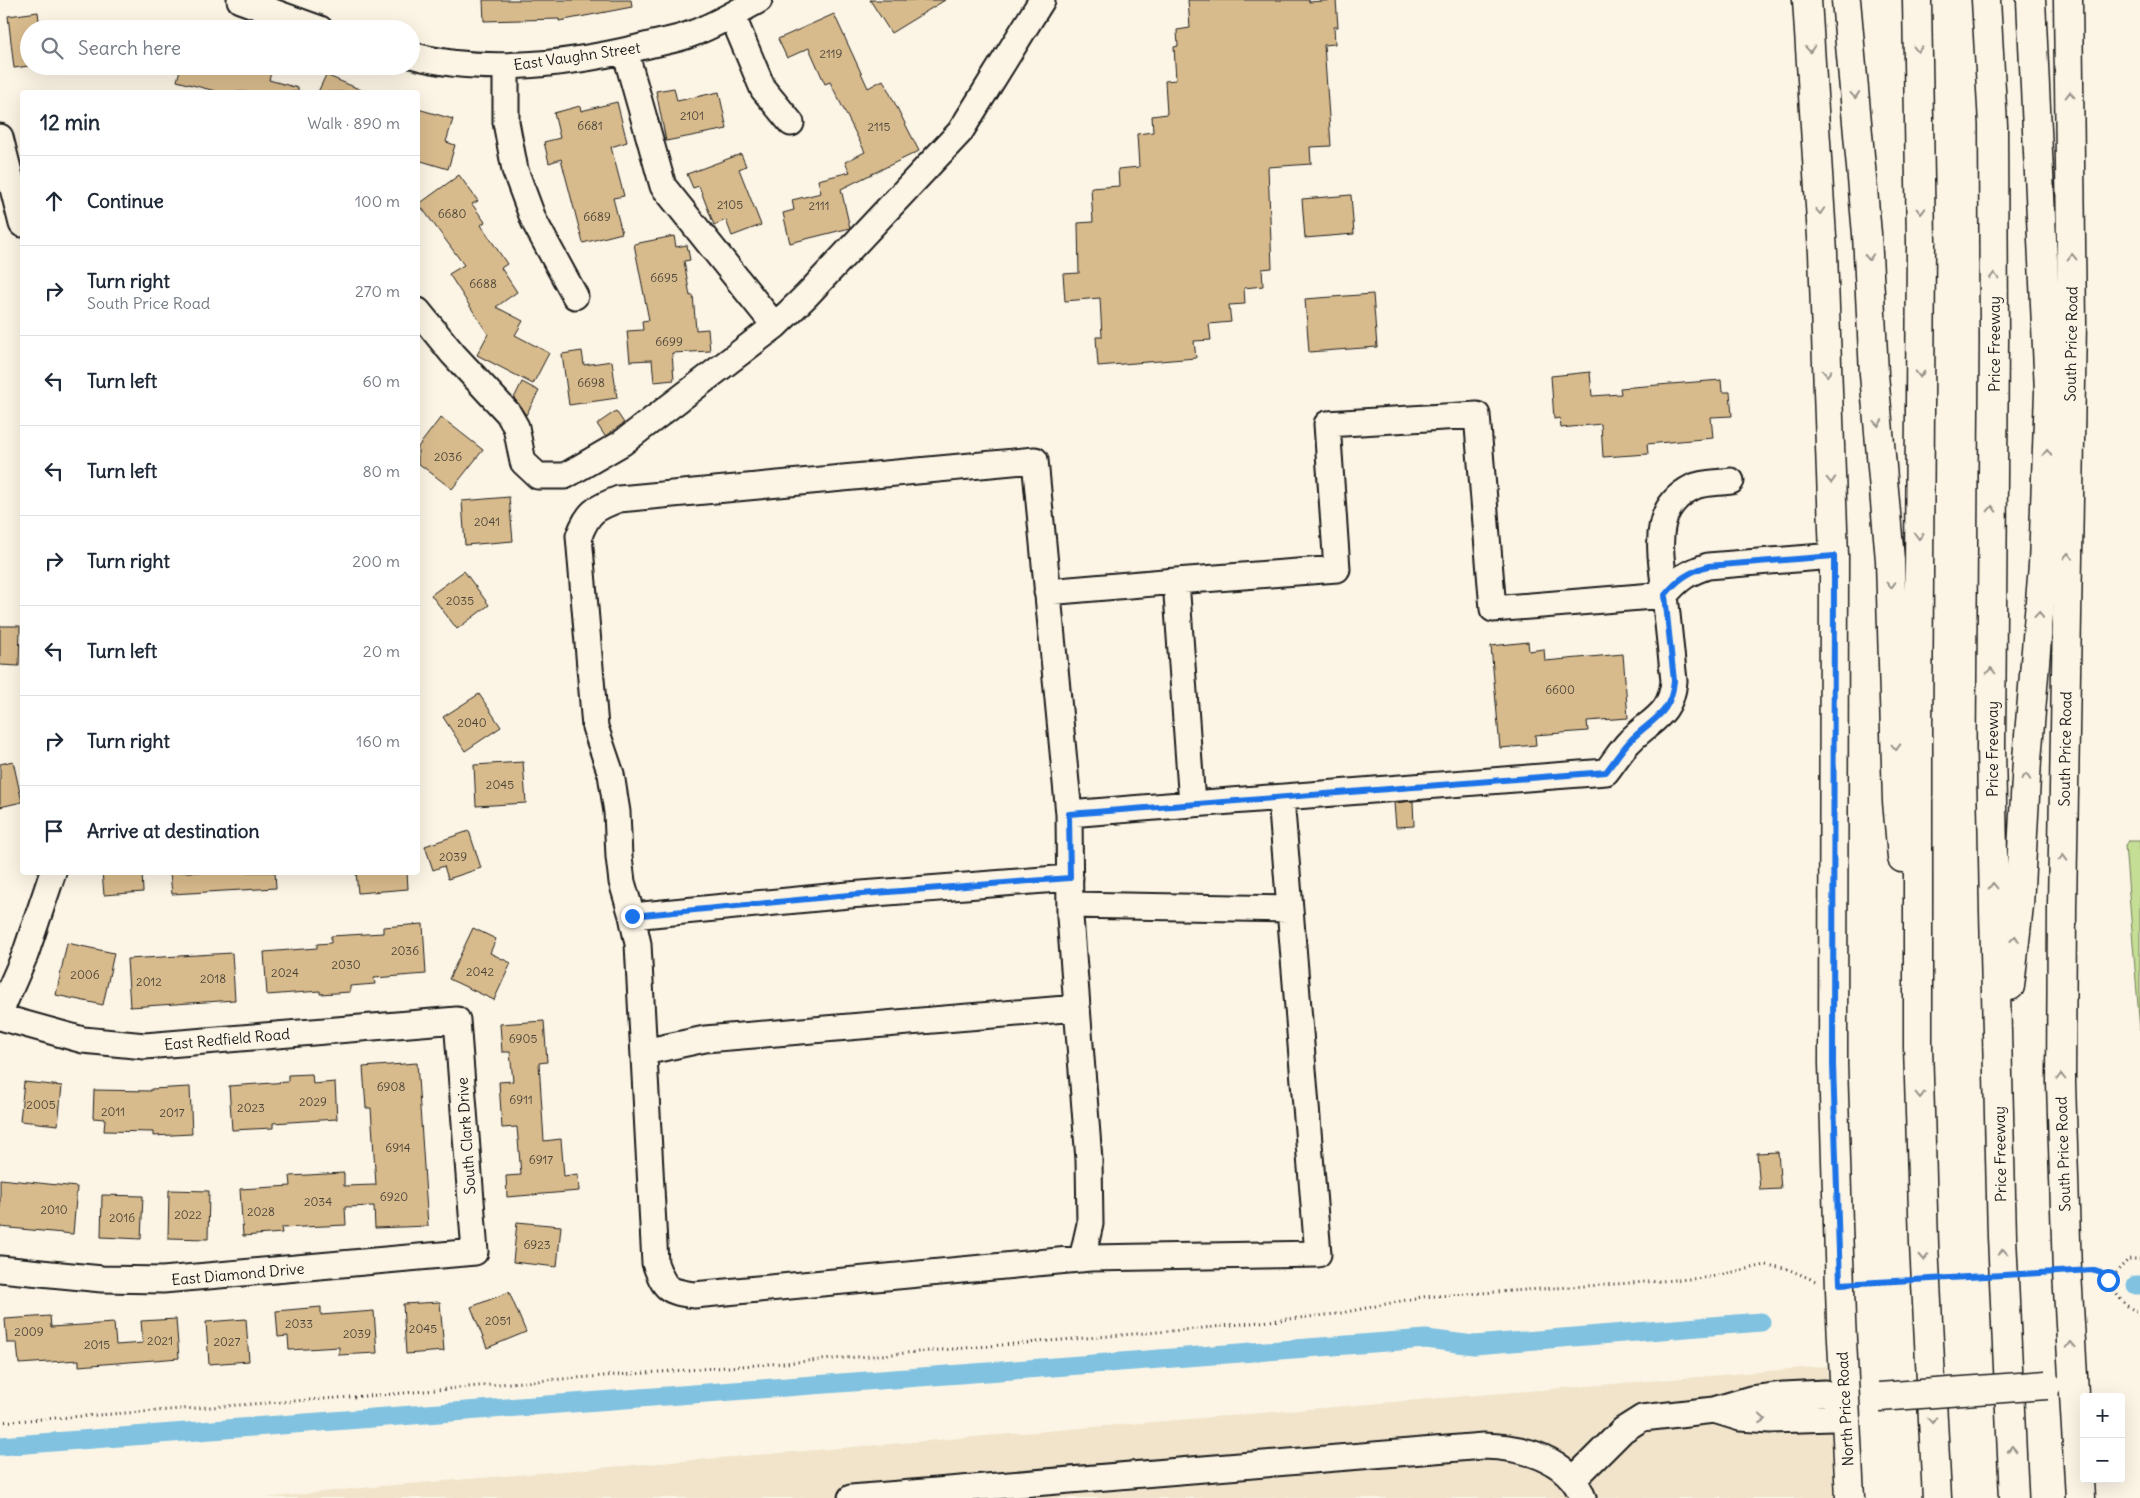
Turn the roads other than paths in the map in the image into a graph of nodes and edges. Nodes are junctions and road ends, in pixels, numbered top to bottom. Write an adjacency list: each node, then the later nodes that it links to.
1 (759, 0): 10 (street, East Vaughn Street)
2 (1042, 0): 20 (street)
3 (1807, 0): 22 (main road, one-way to 22)
4 (1846, 0): 38 (main road, one-way to 38)
5 (1917, 0): 38 (main road, one-way to 38)
6 (1986, 0): 40 (main road, Price Freeway, one-way to 6)
7 (2031, 0): 40 (main road, one-way to 7)
8 (2068, 0): 44 (main road, South Price Road, one-way to 8)
9 (253, 3): 11 (street)
10 (732, 15): 12 (street, East Vaughn Street); 15 (street)
11 (297, 20)
12 (625, 51): 14 (street, East Vaughn Street); 20 (street)
13 (420, 58): 14 (street, East Vaughn Street)
14 (506, 66): 18 (street)
15 (791, 124)
16 (8, 143): 17 (street)
17 (20, 212)
18 (575, 296)
19 (420, 314): 20 (street)
20 (775, 326)
21 (1732, 481): 25 (street)
22 (1834, 556): 25 (street); 45 (main road, North Price Road)
23 (1176, 581): 24 (street); 25 (street); 27 (street)
24 (1047, 592): 28 (street); 33 (street)
25 (1665, 595): 26 (street)
26 (1281, 798): 27 (street); 32 (street)
27 (1192, 804): 28 (street)
28 (1069, 814): 30 (street)
29 (53, 875): 35 (street)
30 (1070, 878): 31 (street); 33 (street)
31 (1070, 905): 32 (street); 34 (street)
32 (1290, 909): 42 (street)
33 (632, 916): 39 (street)
34 (1077, 1008): 39 (street); 42 (street)
35 (0, 1012)
36 (0, 1016): 37 (street, East Redfield Road)
37 (457, 1020): 41 (street, South Clark Drive)
38 (1918, 1046): 49 (main road, one-way to 49)
39 (644, 1052): 42 (street)
40 (1998, 1092): 50 (main road, Price Freeway, one-way to 40)
41 (475, 1252): 43 (street, East Diamond Drive)
42 (1082, 1259)
43 (0, 1269)
44 (2060, 1384): 45 (main road, bridge); 51 (main road, South Price Road)
45 (1845, 1400): 46 (street); 48 (main road, North Price Road)
46 (1578, 1489): 47 (street)
47 (851, 1498)
48 (1850, 1498)
49 (1937, 1498)
50 (2014, 1498)
51 (2080, 1498)

